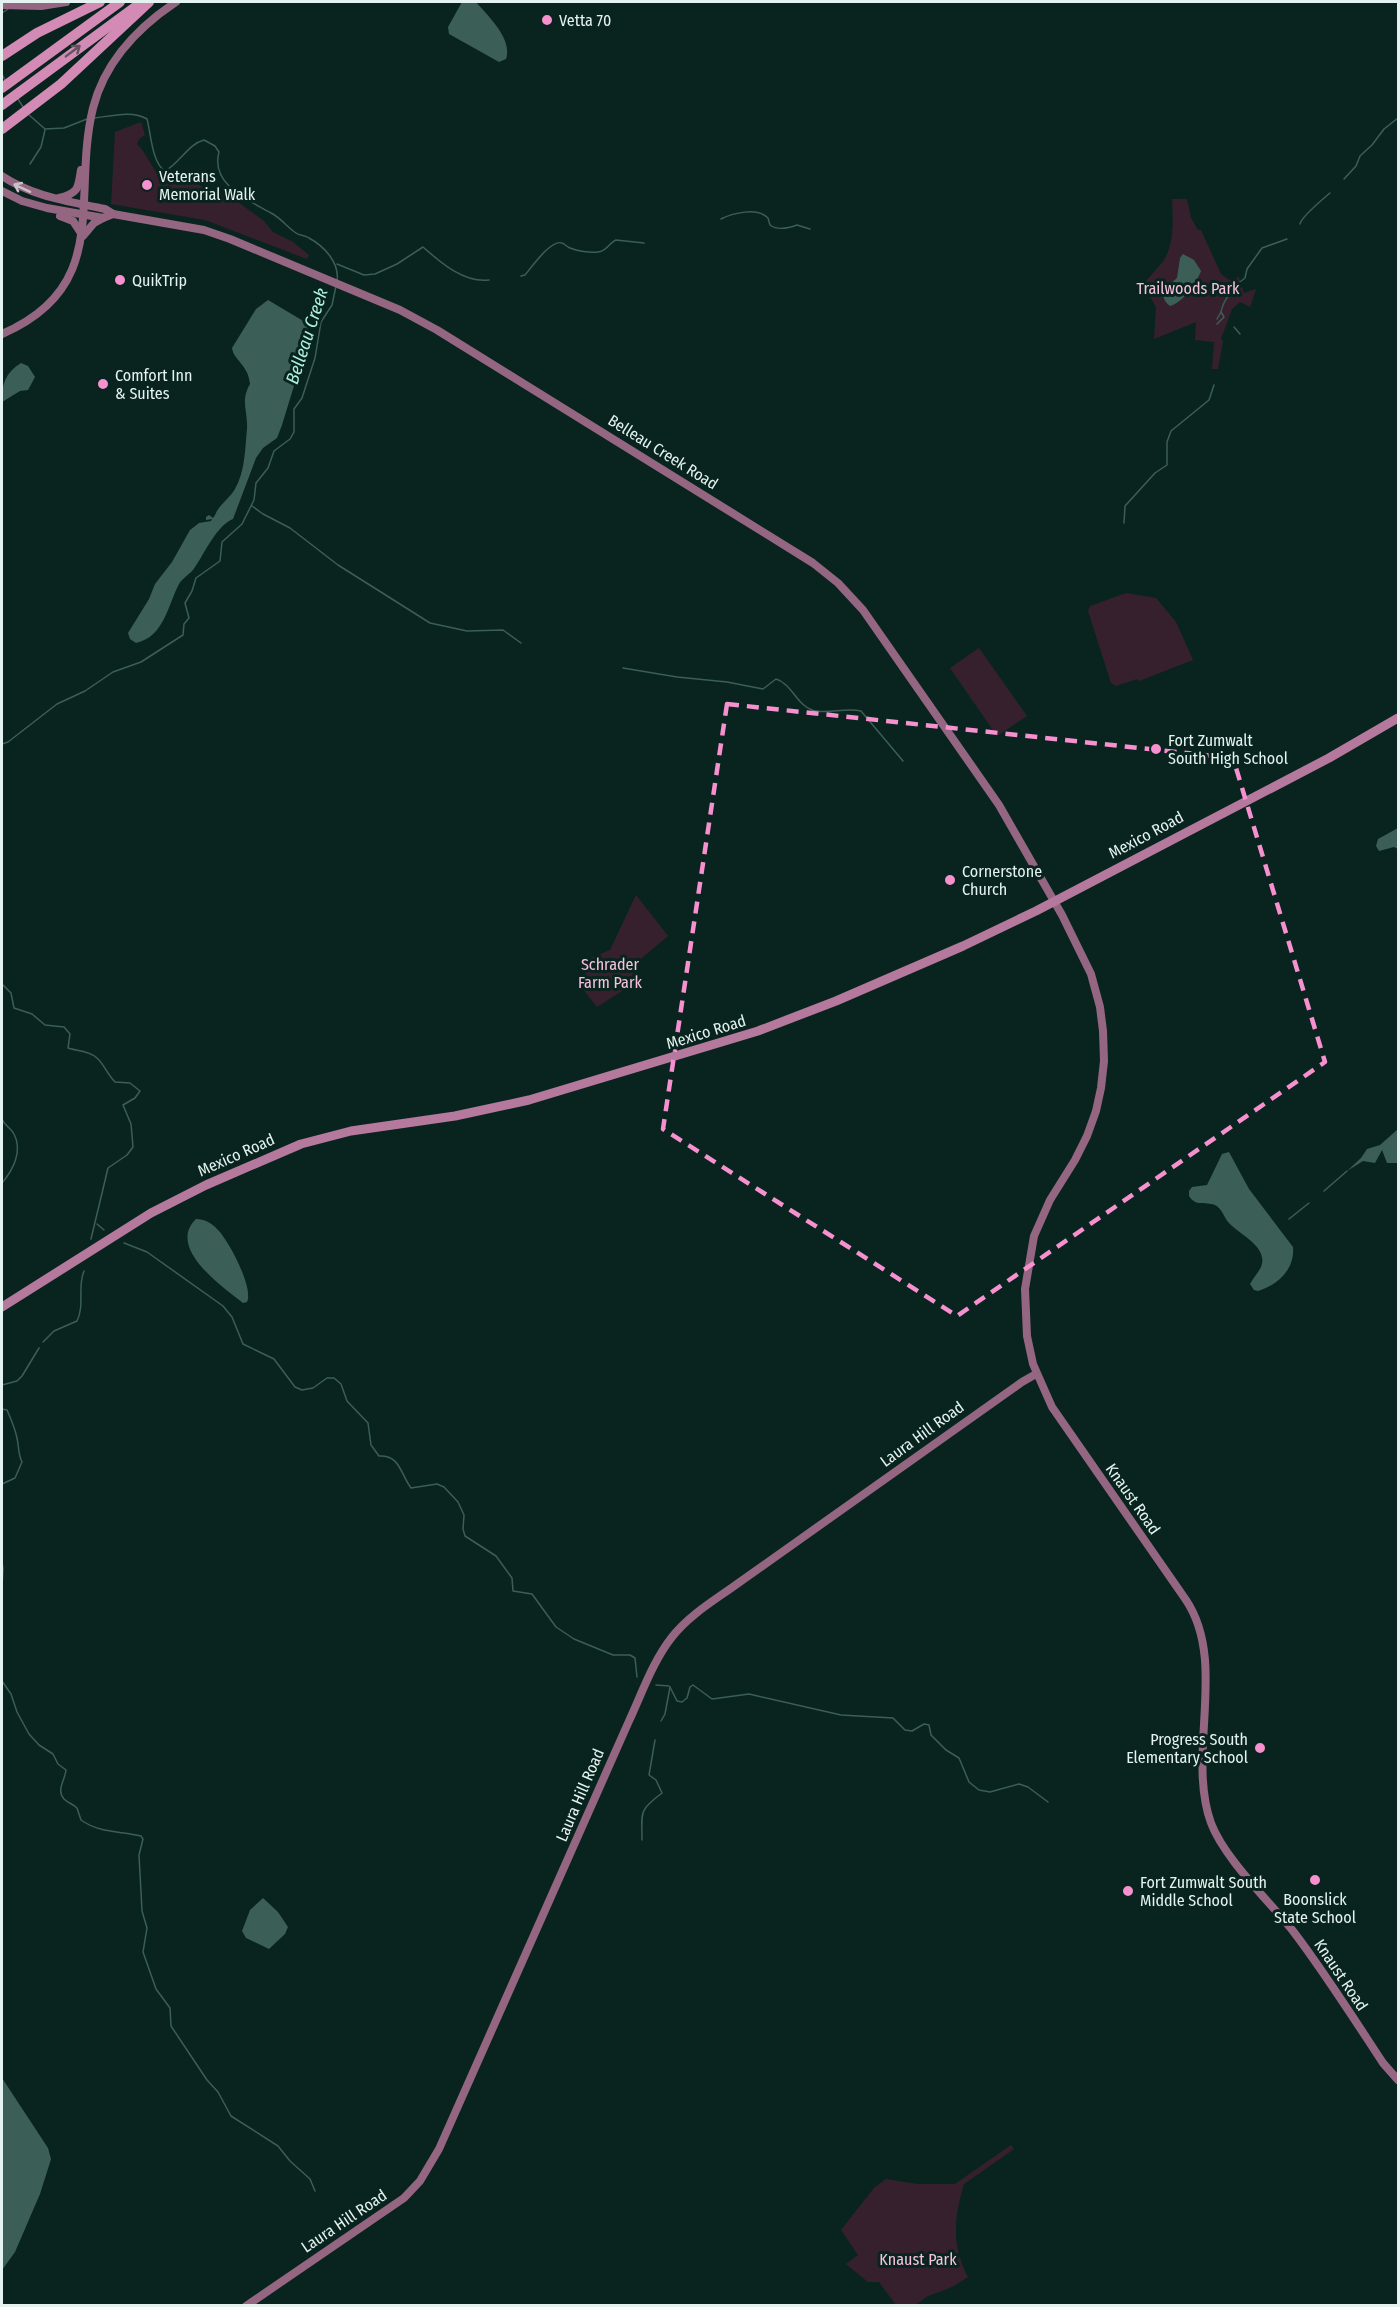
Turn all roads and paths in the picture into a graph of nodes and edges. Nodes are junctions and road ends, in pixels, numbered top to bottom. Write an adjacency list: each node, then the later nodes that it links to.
1 (66, 2): 7 (main road)
2 (100, 2): 8 (highway)
3 (120, 2): 9 (highway)
4 (142, 2): 10 (highway, one-way to 4)
5 (149, 2): 11 (highway)
6 (176, 2): 12 (main road)
7 (3, 5)
8 (6, 53)
9 (2, 88)
10 (4, 103)
11 (2, 129)
12 (86, 162): 15 (main road); 16 (main road)
13 (2, 176): 15 (main road, Belleau Creek Road, one-way to 13)
14 (2, 190): 17 (main road)
15 (55, 199): 16 (main road, Belleau Creek Road)
16 (85, 205): 18 (main road, Belleau Creek Road); 19 (main road)
17 (47, 208): 19 (main road); 21 (main road)
18 (113, 214): 20 (main road); 24 (main road, Belleau Creek Road)
19 (84, 215): 20 (main road); 21 (main road)
20 (103, 218): 21 (main road)
21 (81, 236): 22 (main road)
22 (2, 334)
23 (1398, 717): 24 (main road, Mexico Road)
24 (1054, 901): 25 (main road, Mexico Road); 26 (main road, Knaust Road)
25 (2, 1307)
26 (1036, 1374): 27 (main road, Knaust Road); 28 (main road, Laura Hill Road)
27 (1398, 2080)
28 (246, 2306)

